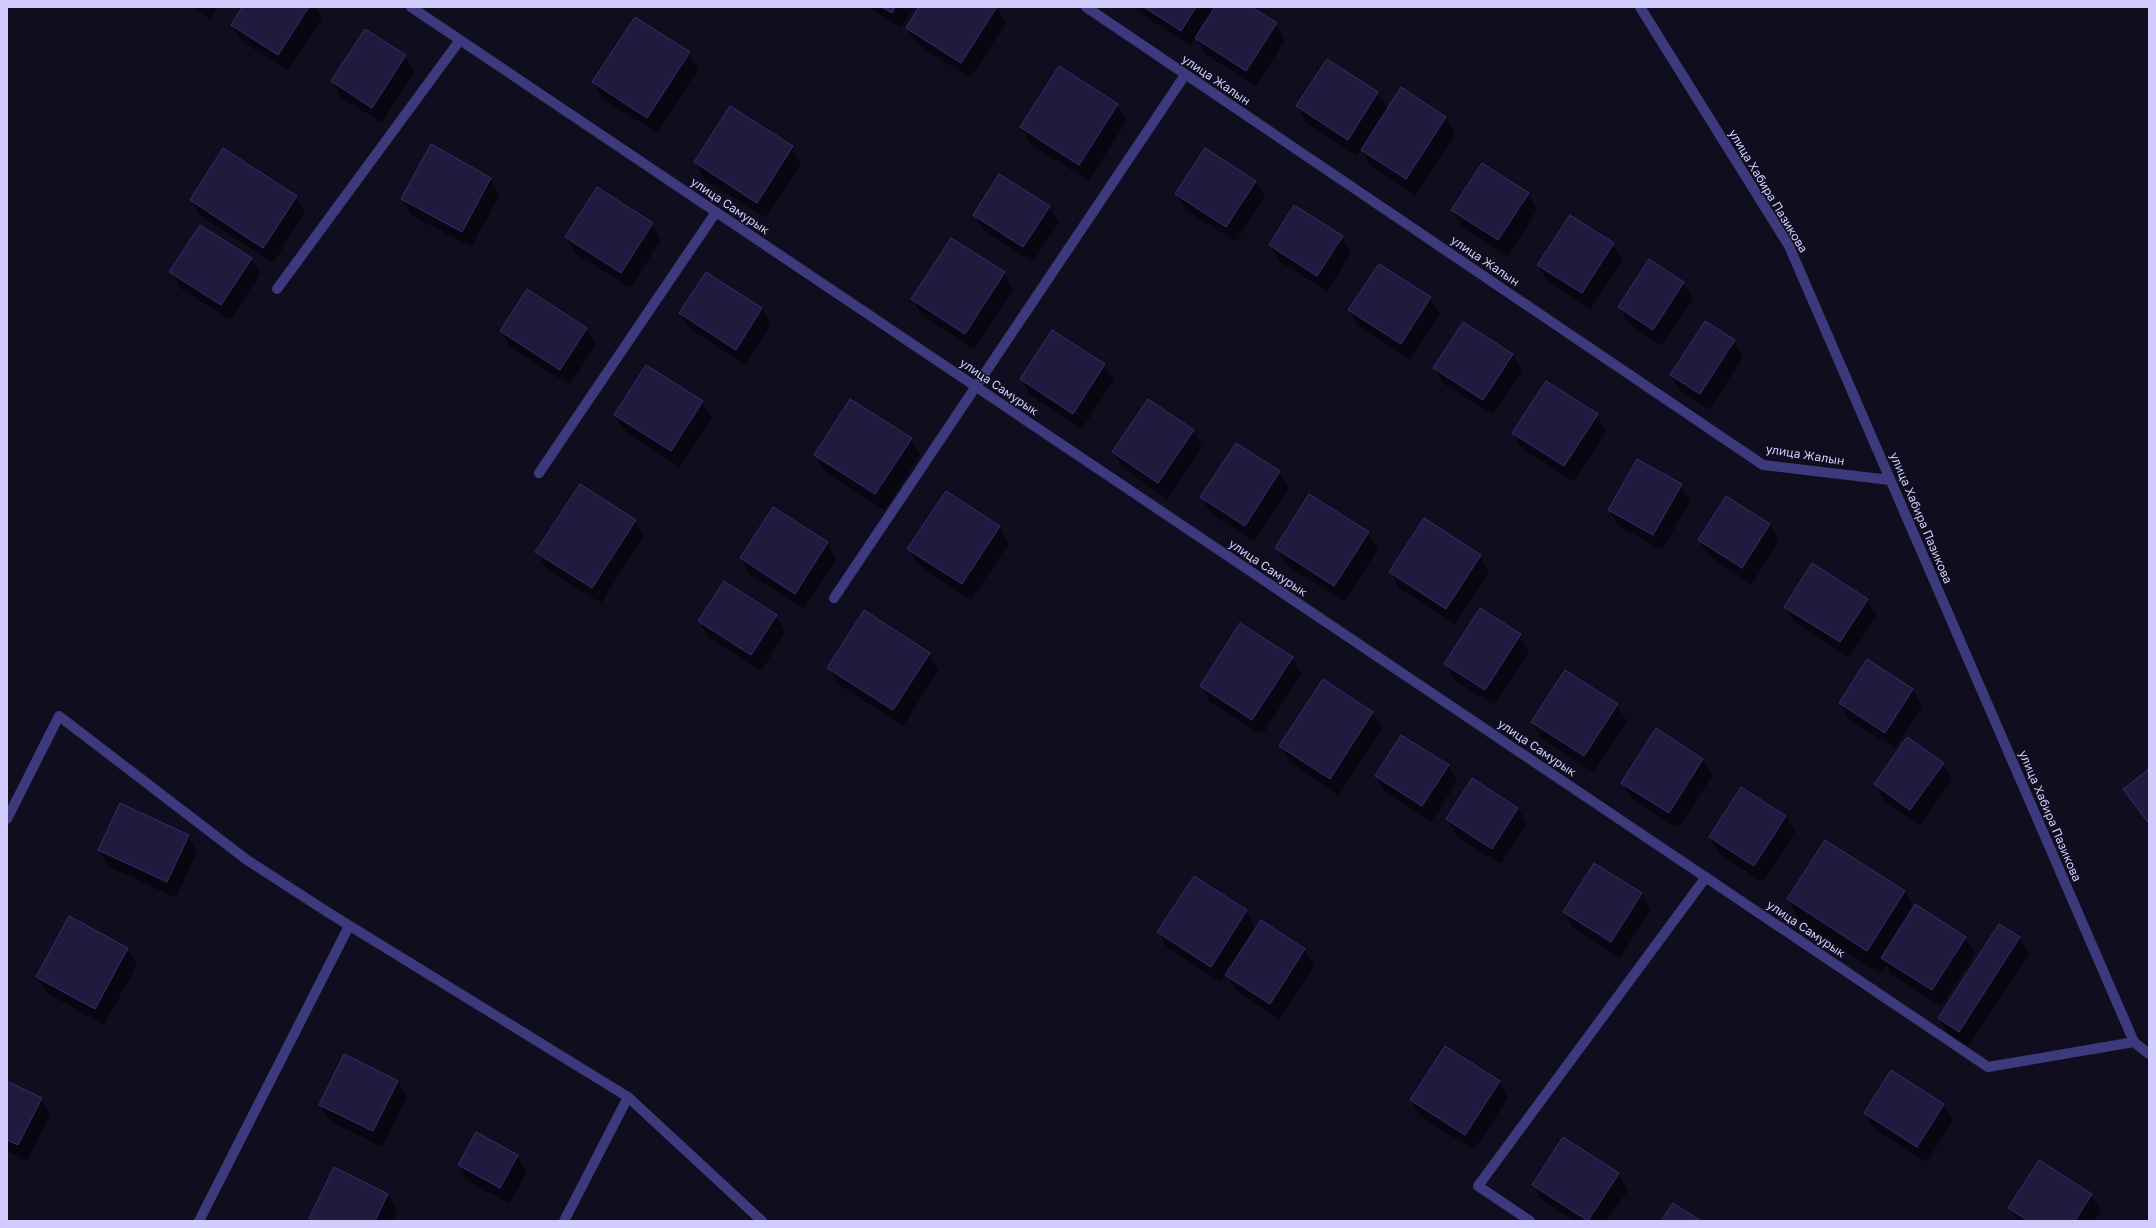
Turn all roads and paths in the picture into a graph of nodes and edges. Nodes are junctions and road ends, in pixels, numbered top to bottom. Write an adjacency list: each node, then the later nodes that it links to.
1 (411, 7): 4 (street, улица Самурык)
2 (1086, 7): 5 (street, улица Жалын)
3 (1640, 7): 10 (street, улица Хабира Пазикова)
4 (460, 40): 6 (street, улица Самурык); 7 (street)
5 (1185, 74): 8 (street); 10 (street, улица Жалын)
6 (716, 212): 8 (street, улица Самурык); 9 (street)
7 (277, 289)
8 (976, 387): 11 (street); 13 (street, улица Самурык)
9 (539, 473)
10 (1890, 480): 15 (street, улица Хабира Пазикова)
11 (834, 598)
12 (7, 819): 14 (street)
13 (1706, 878): 15 (street, улица Самурык); 21 (street)
14 (349, 926): 17 (street); 18 (street)
15 (2134, 1042): 16 (street, улица Хабира Пазикова)
16 (2149, 1054)
17 (628, 1097): 19 (street); 20 (street)
18 (199, 1221)
19 (564, 1221)
20 (762, 1221)
21 (1530, 1221)

